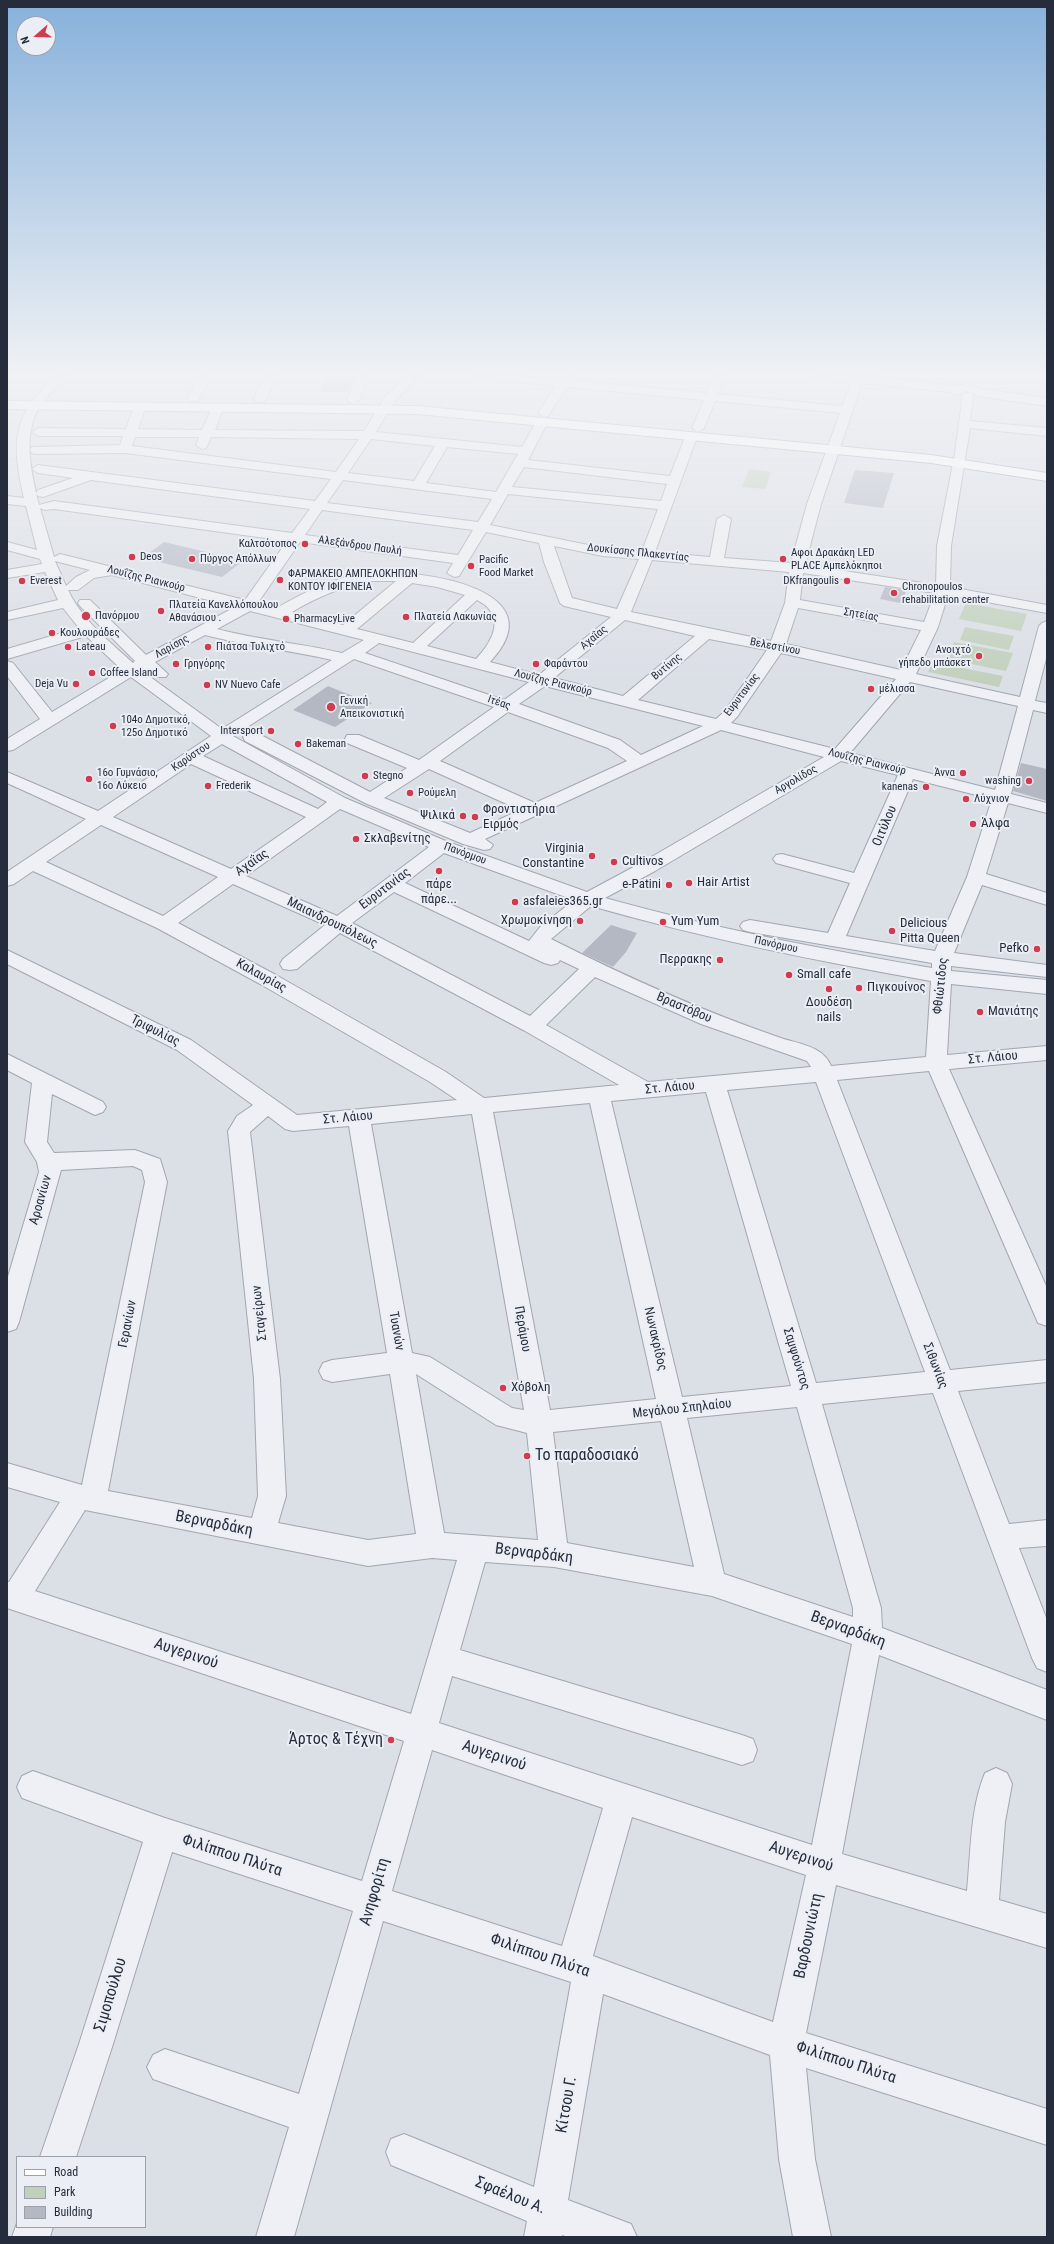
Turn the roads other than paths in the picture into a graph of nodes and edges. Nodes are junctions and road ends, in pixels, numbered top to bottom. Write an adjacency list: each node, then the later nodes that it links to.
1 (30, 480): 20 (street, Πανόρμου)
2 (39, 480): 20 (street, Πανόρμου)
3 (81, 480): 20 (street)
4 (145, 480): 16 (street, Δουκίσσης Πλακεντίας)
5 (175, 480): 16 (street, Δουκίσσης Πλακεντίας)
6 (216, 480): 22 (street, Δουκίσσης Πλακεντίας)
7 (337, 480): 22 (street, Λαρίσης)
8 (372, 480): 15 (street)
9 (421, 480): 15 (street)
10 (510, 480): 17 (street)
11 (668, 480): 14 (street)
12 (822, 480): 34 (street, Ευρυτανίας)
13 (956, 480): 40 (street, Αργολίδος)
14 (676, 481): 23 (street, Αχαΐας)
15 (418, 485): 17 (street)
16 (161, 486): 18 (street)
17 (502, 493): 23 (street); 26 (street)
18 (150, 495)
19 (7, 500): 20 (street, Αλεξάνδρου Παυλή)
20 (40, 501): 24 (street, Αλεξάνδρου Παυλή); 31 (street, Πανόρμου); 31 (street, Πανόρμου)
21 (139, 505): 24 (street)
22 (319, 506): 26 (street, Δουκίσσης Πλακεντίας); 28 (street, Λαρίσης)
23 (666, 506): 30 (street, Αχαΐας)
24 (128, 515): 28 (street, Αλεξάνδρου Παυλή)
25 (724, 519): 33 (street)
26 (482, 527): 29 (street, Δουκίσσης Πλακεντίας); 32 (street)
27 (9, 538): 31 (street, Λουΐζης Ριανκούρ)
28 (297, 538): 32 (street, Αλεξάνδρου Παυλή); 44 (street, Λαρίσης)
29 (545, 539): 30 (street, Δουκίσσης Πλακεντίας); 47 (street, Βελεστίνου)
30 (647, 556): 33 (street, Δουκίσσης Πλακεντίας); 47 (street, Αχαΐας)
31 (52, 560): 35 (street, Λουΐζης Ριανκούρ); 36 (street); 39 (street, Πανόρμου); 42 (street, Πανόρμου)
32 (462, 560): 38 (street)
33 (716, 561): 34 (street, Δουκίσσης Πλακεντίας)
34 (796, 568): 40 (street, Δουκίσσης Πλακεντίας); 43 (street, Ευρυτανίας)
35 (116, 572): 39 (street); 44 (street, Λουΐζης Ριανκούρ)
36 (7, 574)
37 (409, 578): 38 (street); 46 (street); 53 (street)
38 (447, 584): 41 (street)
39 (73, 586): 62 (street, Πανόρμου)
40 (943, 590): 45 (street, Δουκίσσης Πλακεντίας); 50 (street, Αργολίδος)
41 (470, 592): 57 (street); 60 (street)
42 (67, 603): 48 (street); 51 (street, Πανόρμου)
43 (792, 603): 50 (street, Σητείας); 56 (street, Ευρυτανίας)
44 (249, 605): 46 (street, Λουΐζης Ριανκούρ); 52 (street, Λαρίσης)
45 (1047, 609)
46 (280, 613): 53 (street, Λουΐζης Ριανκούρ)
47 (622, 615): 54 (street, Βελεστίνου); 64 (street, Αχαΐας)
48 (7, 616)
49 (1047, 626): 66 (street, Φθιώτιδος)
50 (930, 627): 63 (street, Αργολίδος)
51 (89, 630): 58 (street); 62 (street, Πανόρμου)
52 (204, 630): 59 (street, Ιτέας); 62 (street, Λαρίσης)
53 (346, 630): 55 (street, Λουΐζης Ριανκούρ)
54 (706, 634): 56 (street, Βελεστίνου); 65 (street, Βυτίνης)
55 (377, 638): 57 (street, Λουΐζης Ριανκούρ); 59 (street, Καρύστου)
56 (777, 647): 63 (street, Βελεστίνου); 70 (street, Ευρυτανίας)
57 (416, 648): 60 (street, Λουΐζης Ριανκούρ)
58 (7, 654)
59 (350, 656): 67 (street, Ιτέας); 71 (street, Καρύστου)
60 (480, 664): 64 (street, Λουΐζης Ριανκούρ)
61 (7, 666): 69 (street)
62 (138, 667): 69 (street, Λαρίσης); 71 (street, Πανόρμου)
63 (907, 675): 66 (street, Βελεστίνου); 74 (street, Αργολίδος)
64 (542, 680): 65 (street, Λουΐζης Ριανκούρ); 67 (street, Αχαΐας)
65 (627, 701): 70 (street, Λουΐζης Ριανκούρ)
66 (1026, 703): 68 (street, Βελεστίνου); 80 (street, Φθιώτιδος)
67 (505, 706): 76 (street, Ιτέας); 77 (street, Αχαΐας)
68 (1047, 708)
69 (50, 720): 73 (street, Λαρίσης)
70 (719, 724): 74 (street, Λουΐζης Ριανκούρ); 76 (street, Ευρυτανίας)
71 (228, 733): 75 (street, Καρύστου); 81 (street, Πανόρμου); 82 (street, Πανόρμου)
72 (353, 739): 77 (street)
73 (7, 746)
74 (838, 755): 78 (street, Λουΐζης Ριανκούρ); 96 (street, Αργολίδος)
75 (190, 758): 85 (street); 86 (street, Καρύστου)
76 (639, 761): 84 (street, Ευρυτανίας)
77 (424, 764): 81 (street, Αχαΐας); 84 (street)
78 (908, 772): 80 (street, Λουΐζης Ριανκούρ); 94 (street, Οιτύλου)
79 (7, 777): 86 (street, Μαιανδρουπόλεως)
80 (1002, 796): 83 (street, Λουΐζης Ριανκούρ); 92 (street, Φθιώτιδος)
81 (371, 798): 87 (street, Πανόρμου)
82 (339, 802): 85 (street, Αχαΐας); 88 (street, Πανόρμου)
83 (1047, 808)
84 (535, 810): 87 (street, Ευρυτανίας)
85 (319, 816): 91 (street, Αχαΐας)
86 (100, 818): 90 (street, Καρύστου); 91 (street, Μαιανδρουπόλεως)
87 (469, 840): 96 (street, Πανόρμου)
88 (442, 846): 95 (street, Ευρυτανίας); 97 (street, Πανόρμου)
89 (782, 859): 94 (street)
90 (32, 863): 93 (street, Καρύστου); 99 (street, Καλαυρίας)
91 (232, 876): 99 (street, Αχαΐας); 100 (street, Μαιανδρουπόλεως)
92 (976, 877): 98 (street); 105 (street, Φθιώτιδος)
93 (7, 880)
94 (862, 880): 101 (street, Οιτύλου)
95 (391, 883): 100 (street, Ευρυτανίας); 107 (street, Βραστόβου)
96 (608, 889): 97 (street, Αργολίδος); 101 (street, Πανόρμου)
97 (588, 899): 102 (street, Αργολίδος); 105 (street, Πανόρμου)
98 (1047, 900)
99 (164, 924): 119 (street, Καλαυρίας)
100 (339, 924): 104 (street, Ευρυτανίας); 109 (street, Μαιανδρουπόλεως)
101 (834, 940): 105 (street, Πανόρμου)
102 (539, 941): 107 (street, Βραστόβου)
103 (7, 956): 118 (street, Τριφυλίας)
104 (290, 964)
105 (941, 967): 106 (street, Πανόρμου); 108 (street, Πανόρμου); 112 (street, Φθιώτιδος)
106 (1047, 971)
107 (588, 972): 109 (street); 113 (street, Βραστόβου)
108 (1047, 986)
109 (532, 1026): 116 (street, Μαιανδρουπόλεως)
110 (1046, 1054): 112 (street, Στ. Λάιου)
111 (7, 1061): 114 (street)
112 (936, 1063): 113 (street, Στ. Λάιου); 124 (street, Φθιώτιδος)
113 (824, 1074): 115 (street, Στ. Λάιου); 129 (street, Σιθωνίας)
114 (43, 1079): 120 (street); 123 (street, Αροανίων)
115 (714, 1084): 116 (street, Στ. Λάιου); 130 (street, Σαμψούντος)
116 (646, 1090): 117 (street, Στ. Λάιου)
117 (599, 1095): 119 (street, Στ. Λάιου); 131 (street, Νωνακρίδος)
118 (268, 1105): 122 (street, Τριφυλίας); 135 (street, Σταγείρων)
119 (481, 1106): 121 (street, Στ. Λάιου); 132 (street, Περάμου)
120 (96, 1107)
121 (359, 1117): 122 (street, Στ. Λάιου); 126 (street, Τυανών)
122 (293, 1122)
123 (48, 1162): 125 (street, Αροανίων); 134 (street, Γερανίων)
124 (1047, 1316)
125 (7, 1322)
126 (402, 1362): 127 (street, Μεγάλου Σπηλαίου); 132 (street, Μεγάλου Σπηλαίου); 138 (street, Τυανών)
127 (332, 1371)
128 (1047, 1371): 129 (street, Μεγάλου Σπηλαίου)
129 (942, 1382): 130 (street, Μεγάλου Σπηλαίου); 137 (street, Σιθωνίας)
130 (807, 1396): 131 (street, Μεγάλου Σπηλαίου); 143 (street, Σαμψούντος)
131 (672, 1410): 132 (street, Μεγάλου Σπηλαίου); 141 (street, Νωνακρίδος)
132 (538, 1422): 140 (street, Περάμου)
133 (7, 1474): 134 (street, Βερναρδάκη)
134 (86, 1498): 135 (street, Βερναρδάκη); 142 (street, Γερανίων)
135 (261, 1533): 138 (street, Βερναρδάκη)
136 (1047, 1533): 137 (street)
137 (1001, 1537): 144 (street, Σιθωνίας)
138 (432, 1545): 139 (street, Βερναρδάκη)
139 (475, 1547): 140 (street, Βερναρδάκη); 145 (street, Ανηφορίτη)
140 (554, 1554): 141 (street, Βερναρδάκη)
141 (712, 1583): 143 (street, Βερναρδάκη)
142 (11, 1596): 147 (street, Αυγερινού)
143 (868, 1636): 146 (street, Βερναρδάκη); 153 (street, Βαρδουνιώτη)
144 (1047, 1658)
145 (443, 1659): 147 (street, Ανηφορίτη); 148 (street)
146 (1047, 1705)
147 (421, 1732): 151 (street, Αυγερινού); 154 (street, Ανηφορίτη)
148 (742, 1750)
149 (996, 1784): 155 (street)
150 (33, 1787): 152 (street, Φιλίππου Πλύτα)
151 (622, 1798): 153 (street, Αυγερινού); 157 (street, Κίτσου Γ.)
152 (162, 1833): 154 (street, Φιλίππου Πλύτα); 163 (street, Σιμοπούλου)
153 (824, 1865): 155 (street, Αυγερινού); 158 (street, Βαρδουνιώτη)
154 (372, 1901): 157 (street, Φιλίππου Πλύτα); 160 (street, Ανηφορίτη)
155 (982, 1911): 156 (street, Αυγερινού)
156 (1047, 1932)
157 (581, 1969): 158 (street, Φιλίππου Πλύτα); 164 (street, Κίτσου Γ.)
158 (786, 2044): 161 (street, Φιλίππου Πλύτα); 167 (street, Βαρδουνιώτη)
159 (165, 2067): 160 (street)
160 (310, 2116): 165 (street, Ανηφορίτη)
161 (1047, 2127)
162 (404, 2152): 164 (street, Σφαέλου Α.)
163 (58, 2156)
164 (545, 2224): 166 (street, Σφαέλου Α.)
165 (275, 2237)
166 (618, 2237)
167 (812, 2237)

